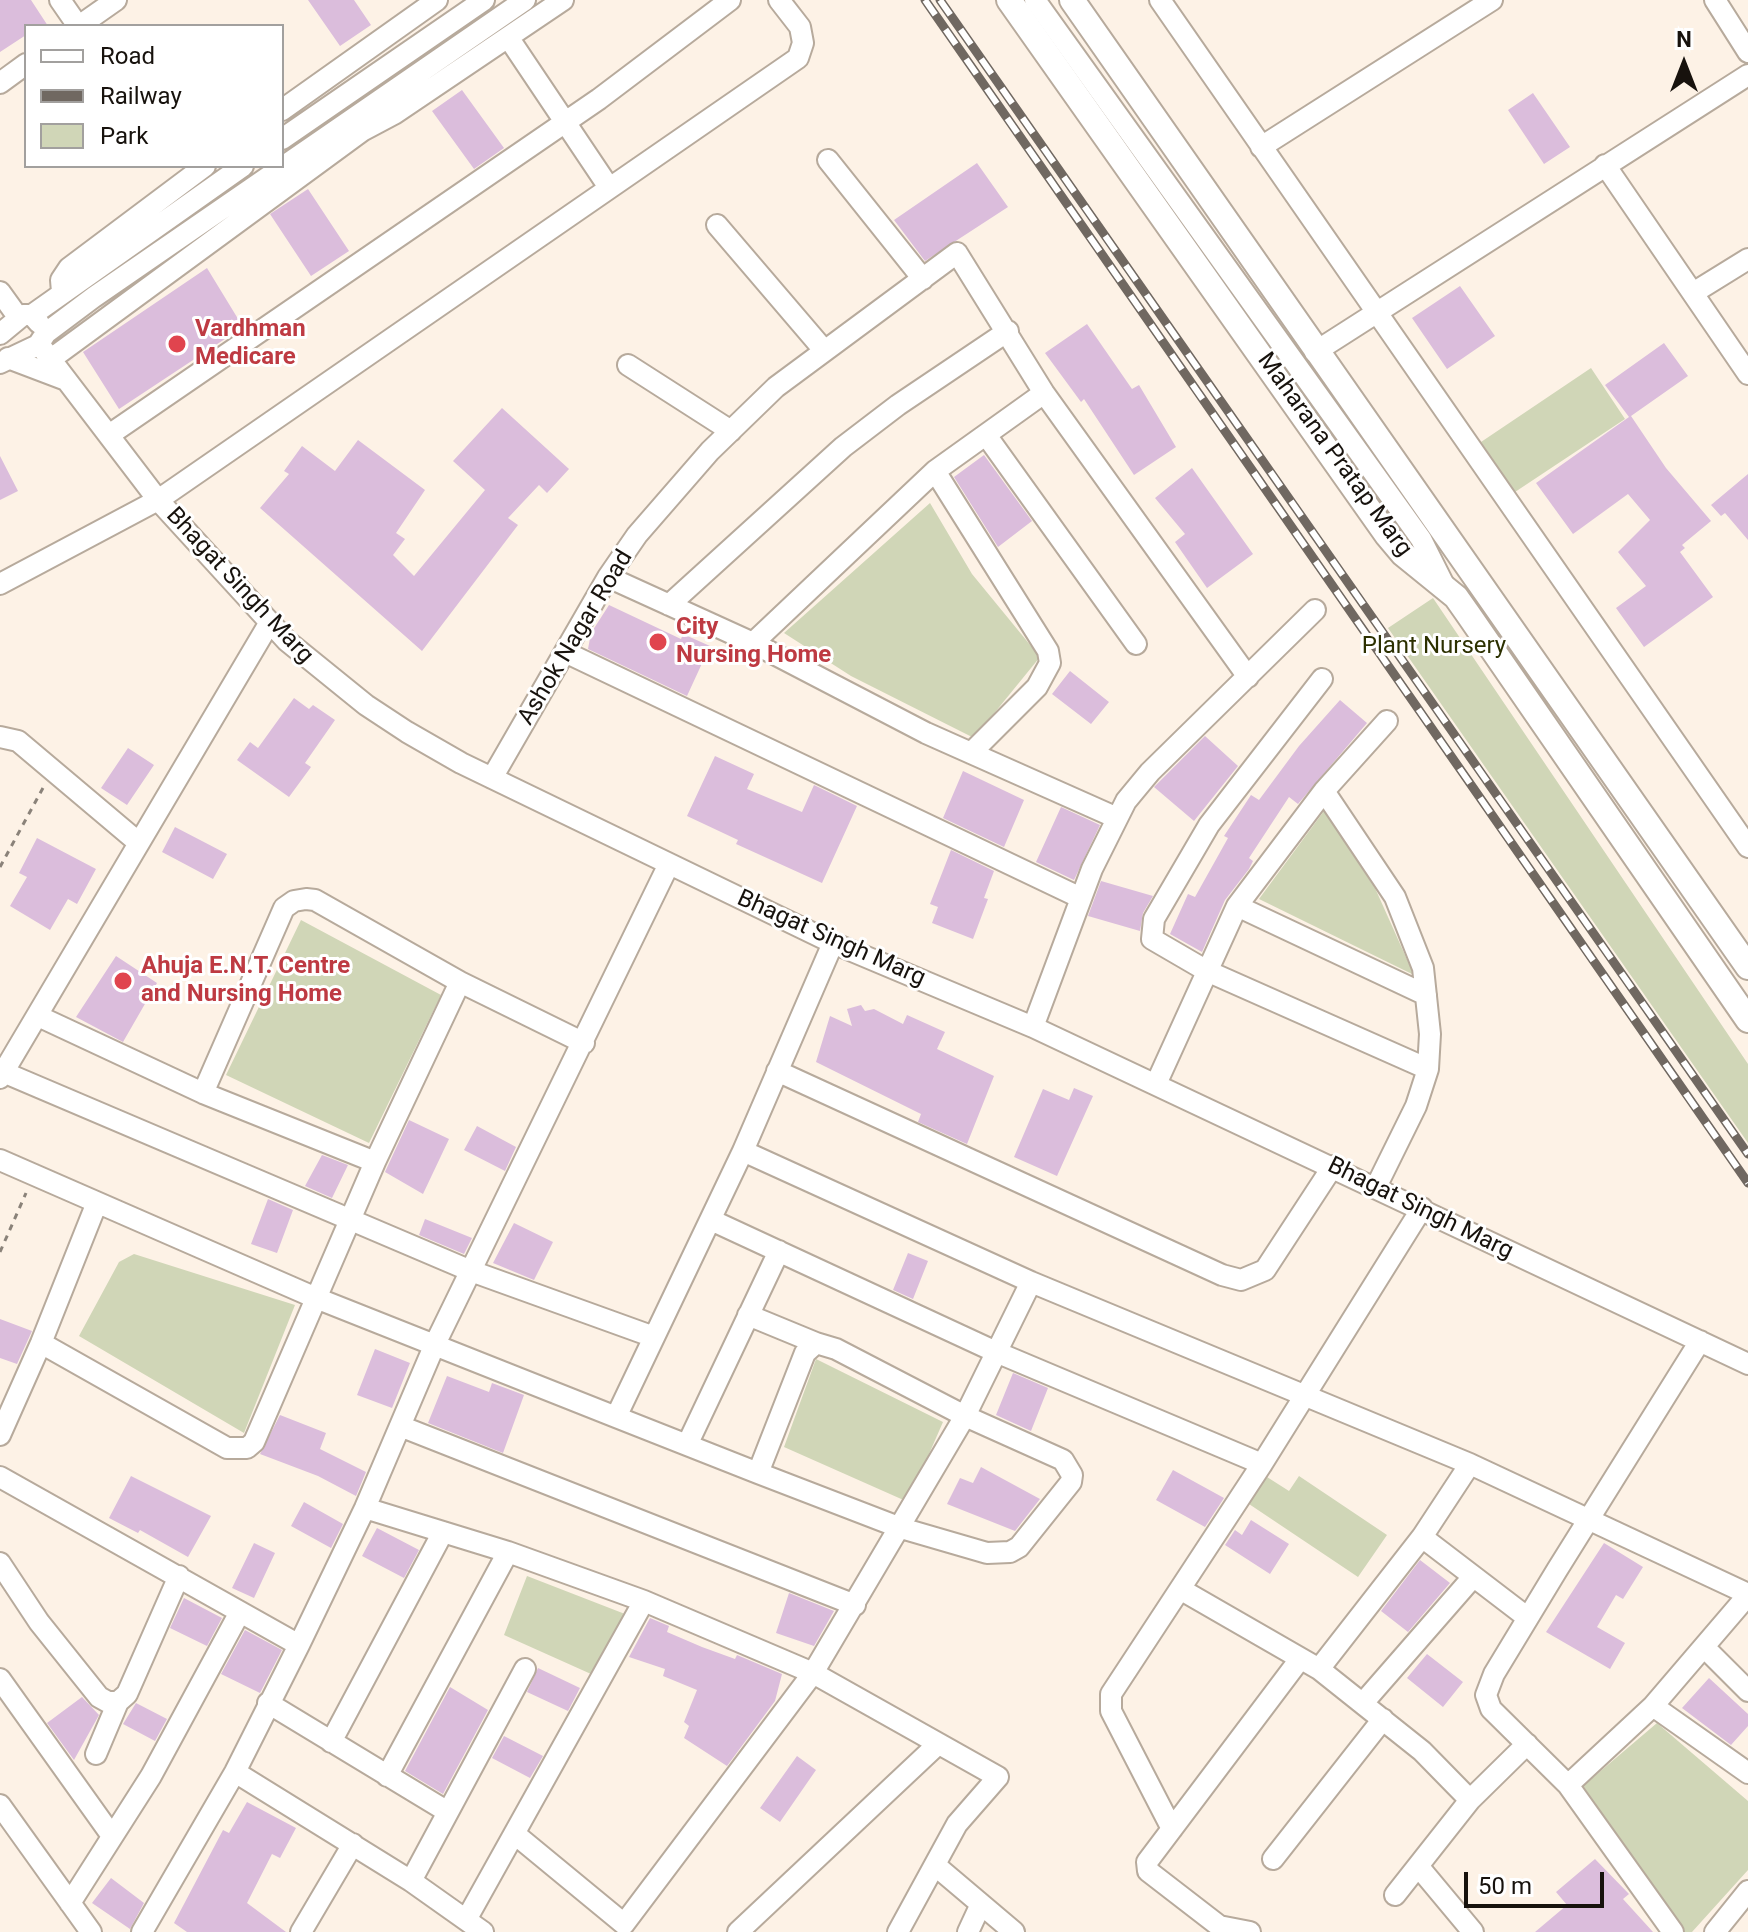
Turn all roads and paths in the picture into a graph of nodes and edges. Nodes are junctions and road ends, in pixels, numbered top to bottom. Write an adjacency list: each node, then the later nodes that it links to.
1 (60, 0): 15 (street)
2 (116, 0): 16 (street)
3 (437, 0): 22 (street)
4 (484, 0): 24 (street)
5 (525, 0): 28 (street)
6 (563, 0): 17 (street)
7 (730, 0): 23 (street)
8 (779, 0): 32 (street)
9 (1009, 0): 58 (main road, Maharana Pratap Marg)
10 (1035, 0): 58 (street)
11 (1072, 0): 45 (main road, Maharana Pratap Marg)
12 (1160, 0): 25 (street)
13 (1492, 0): 25 (street)
14 (1715, 0): 18 (street)
15 (77, 24)
16 (81, 24)
17 (508, 37): 23 (street); 43 (street)
18 (1748, 52)
19 (24, 65): 21 (street)
20 (1748, 75): 27 (street)
21 (0, 83)
22 (284, 109)
23 (567, 121): 32 (street); 52 (street)
24 (284, 138)
25 (1261, 147): 39 (street)
26 (828, 160): 35 (street)
27 (1605, 165): 38 (street); 39 (street)
28 (284, 166)
29 (202, 168): 37 (street)
30 (240, 168): 37 (street)
31 (281, 168): 43 (street)
32 (608, 186): 55 (street)
33 (717, 225): 44 (street)
34 (1748, 259): 38 (street)
35 (923, 279): 41 (street, Ashok Nagar Road); 44 (street, Ashok Nagar Road)
36 (0, 292): 40 (street, Bhagat Singh Marg)
37 (62, 292): 40 (street)
38 (1693, 293): 48 (street)
39 (1376, 314): 45 (street); 75 (street)
40 (25, 316): 42 (street); 43 (street, Bhagat Singh Marg)
41 (1008, 331): 50 (street); 59 (street)
42 (0, 334)
43 (45, 345): 46 (street); 49 (street, Bhagat Singh Marg)
44 (823, 349): 51 (street, Ashok Nagar Road)
45 (1315, 352): 78 (main road, Maharana Pratap Marg)
46 (4, 361): 49 (street)
47 (628, 365): 51 (street)
48 (1748, 374)
49 (66, 380): 52 (street, Bhagat Singh Marg)
50 (1044, 393): 53 (street); 65 (street)
51 (731, 431): 56 (street, Ashok Nagar Road)
52 (109, 435): 55 (street, Bhagat Singh Marg)
53 (986, 435): 54 (street); 63 (street)
54 (935, 471): 62 (street); 69 (street)
55 (158, 500): 57 (street); 61 (street, Bhagat Singh Marg)
56 (608, 577): 59 (street); 64 (street, Ashok Nagar Road)
57 (0, 584)
58 (1445, 587): 79 (main road, Maharana Pratap Marg)
59 (669, 605): 62 (street)
60 (1315, 610): 65 (street)
61 (270, 622): 71 (street, Bhagat Singh Marg); 74 (street)
62 (753, 643): 69 (street)
63 (1136, 644)
64 (567, 653): 71 (street, Ashok Nagar Road); 80 (street)
65 (1248, 677): 73 (street)
66 (1322, 679): 84 (street)
67 (1387, 721): 72 (street)
68 (0, 737): 70 (street)
69 (971, 753): 73 (street)
70 (53, 770): 74 (street); 77 (path)
71 (492, 778): 76 (street, Bhagat Singh Marg)
72 (1324, 791): 81 (street); 86 (street)
73 (1117, 818): 80 (street)
74 (139, 843): 87 (street)
75 (1748, 847)
76 (669, 864): 82 (street, Bhagat Singh Marg); 90 (street)
77 (0, 867)
78 (1686, 880): 79 (main road); 83 (main road, Maharana Pratap Marg)
79 (1663, 897): 88 (main road, Maharana Pratap Marg)
80 (1081, 898): 89 (street)
81 (1237, 906): 84 (street); 86 (street)
82 (833, 943): 89 (street, Bhagat Singh Marg); 92 (street)
83 (1748, 967)
84 (1207, 971): 91 (street); 94 (street)
85 (460, 982): 90 (street); 95 (street); 98 (street)
86 (1426, 995): 91 (street)
87 (38, 1016): 93 (street); 95 (street)
88 (1748, 1020)
89 (1033, 1027): 94 (street, Bhagat Singh Marg)
90 (584, 1043): 108 (street)
91 (1428, 1069): 101 (street)
92 (777, 1071): 96 (street); 99 (street)
93 (2, 1075): 104 (street)
94 (1156, 1084): 99 (street, Bhagat Singh Marg)
95 (203, 1093): 98 (street)
96 (743, 1151): 105 (street); 109 (street)
97 (0, 1160): 100 (street)
98 (375, 1162): 104 (street)
99 (1333, 1166): 101 (street, Bhagat Singh Marg)
100 (34, 1176): 102 (street); 107 (path)
101 (1376, 1187): 103 (street, Bhagat Singh Marg)
102 (96, 1205): 110 (street); 114 (street)
103 (1422, 1208): 113 (street, Bhagat Singh Marg); 119 (street)
104 (350, 1220): 108 (street); 110 (street)
105 (711, 1220): 106 (street); 112 (street)
106 (779, 1251): 111 (street); 117 (street)
107 (0, 1252)
108 (471, 1271): 112 (street); 116 (street)
109 (1031, 1282): 117 (street); 119 (street)
110 (316, 1298): 114 (street); 116 (street)
111 (748, 1315): 115 (street); 124 (street)
112 (654, 1337): 121 (street)
113 (1700, 1341): 118 (street, Bhagat Singh Marg); 130 (street)
114 (41, 1343): 123 (street)
115 (816, 1343): 120 (street); 127 (street)
116 (435, 1344): 121 (street); 122 (street)
117 (996, 1352): 120 (street); 125 (street)
118 (1748, 1364)
119 (1304, 1396): 125 (street); 126 (street)
120 (965, 1416): 131 (street); 131 (street)
121 (616, 1417): 124 (street)
122 (400, 1426): 129 (street); 141 (street)
123 (0, 1435)
124 (687, 1445): 127 (street)
125 (1262, 1464): 138 (street)
126 (1470, 1464): 130 (street); 133 (street)
127 (758, 1473): 131 (street)
128 (0, 1477): 136 (street)
129 (365, 1508): 132 (street); 144 (street)
130 (1591, 1518): 139 (street); 143 (street)
131 (901, 1528): 141 (street)
132 (443, 1532): 134 (street); 157 (street)
133 (1422, 1537): 137 (street); 148 (street)
134 (508, 1552): 140 (street); 163 (street)
135 (0, 1563): 152 (street)
136 (179, 1576): 142 (street); 152 (street)
137 (1473, 1577): 143 (street); 154 (street)
138 (1180, 1589): 146 (street); 168 (street)
139 (1748, 1594): 145 (street)
140 (644, 1601): 149 (street); 169 (street)
141 (855, 1605): 149 (street)
142 (240, 1612): 144 (street); 170 (street)
143 (1528, 1618): 158 (street)
144 (299, 1645): 153 (street)
145 (1705, 1648): 151 (street); 155 (street)
146 (1300, 1659): 148 (street); 168 (street)
147 (525, 1669): 167 (street)
148 (1319, 1669): 154 (street)
149 (813, 1673): 159 (street); 169 (street)
150 (0, 1679): 170 (street)
151 (1748, 1691)
152 (118, 1702): 160 (street)
153 (268, 1703): 157 (street); 161 (street)
154 (1363, 1703): 156 (street)
155 (1653, 1706): 162 (street); 164 (street)
156 (1383, 1719): 165 (street); 172 (street)
157 (331, 1742): 163 (street)
158 (1527, 1744): 164 (street); 165 (street)
159 (937, 1745): 173 (street); 185 (street)
160 (96, 1754)
161 (235, 1772): 171 (street); 183 (street)
162 (1748, 1773)
163 (387, 1776): 167 (street)
164 (1568, 1785): 191 (street)
165 (1470, 1800): 174 (street)
166 (0, 1805): 178 (street)
167 (448, 1812): 175 (street)
168 (1172, 1829): 181 (street)
169 (516, 1835): 180 (street)
170 (112, 1836): 178 (street)
171 (353, 1844): 175 (street); 184 (street)
172 (1273, 1859)
173 (936, 1866): 179 (street); 186 (street)
174 (1418, 1866): 177 (street); 190 (street)
175 (411, 1881): 180 (street)
176 (1748, 1891): 192 (street)
177 (1395, 1895)
178 (70, 1903): 182 (street)
179 (981, 1904): 187 (street); 188 (street)
180 (474, 1926)
181 (1215, 1927): 189 (street)
182 (91, 1932)
183 (142, 1932)
184 (301, 1932)
185 (738, 1932)
186 (898, 1932)
187 (968, 1932)
188 (1014, 1932)
189 (1250, 1932)
190 (1473, 1932)
191 (1673, 1932)
192 (1715, 1932)

